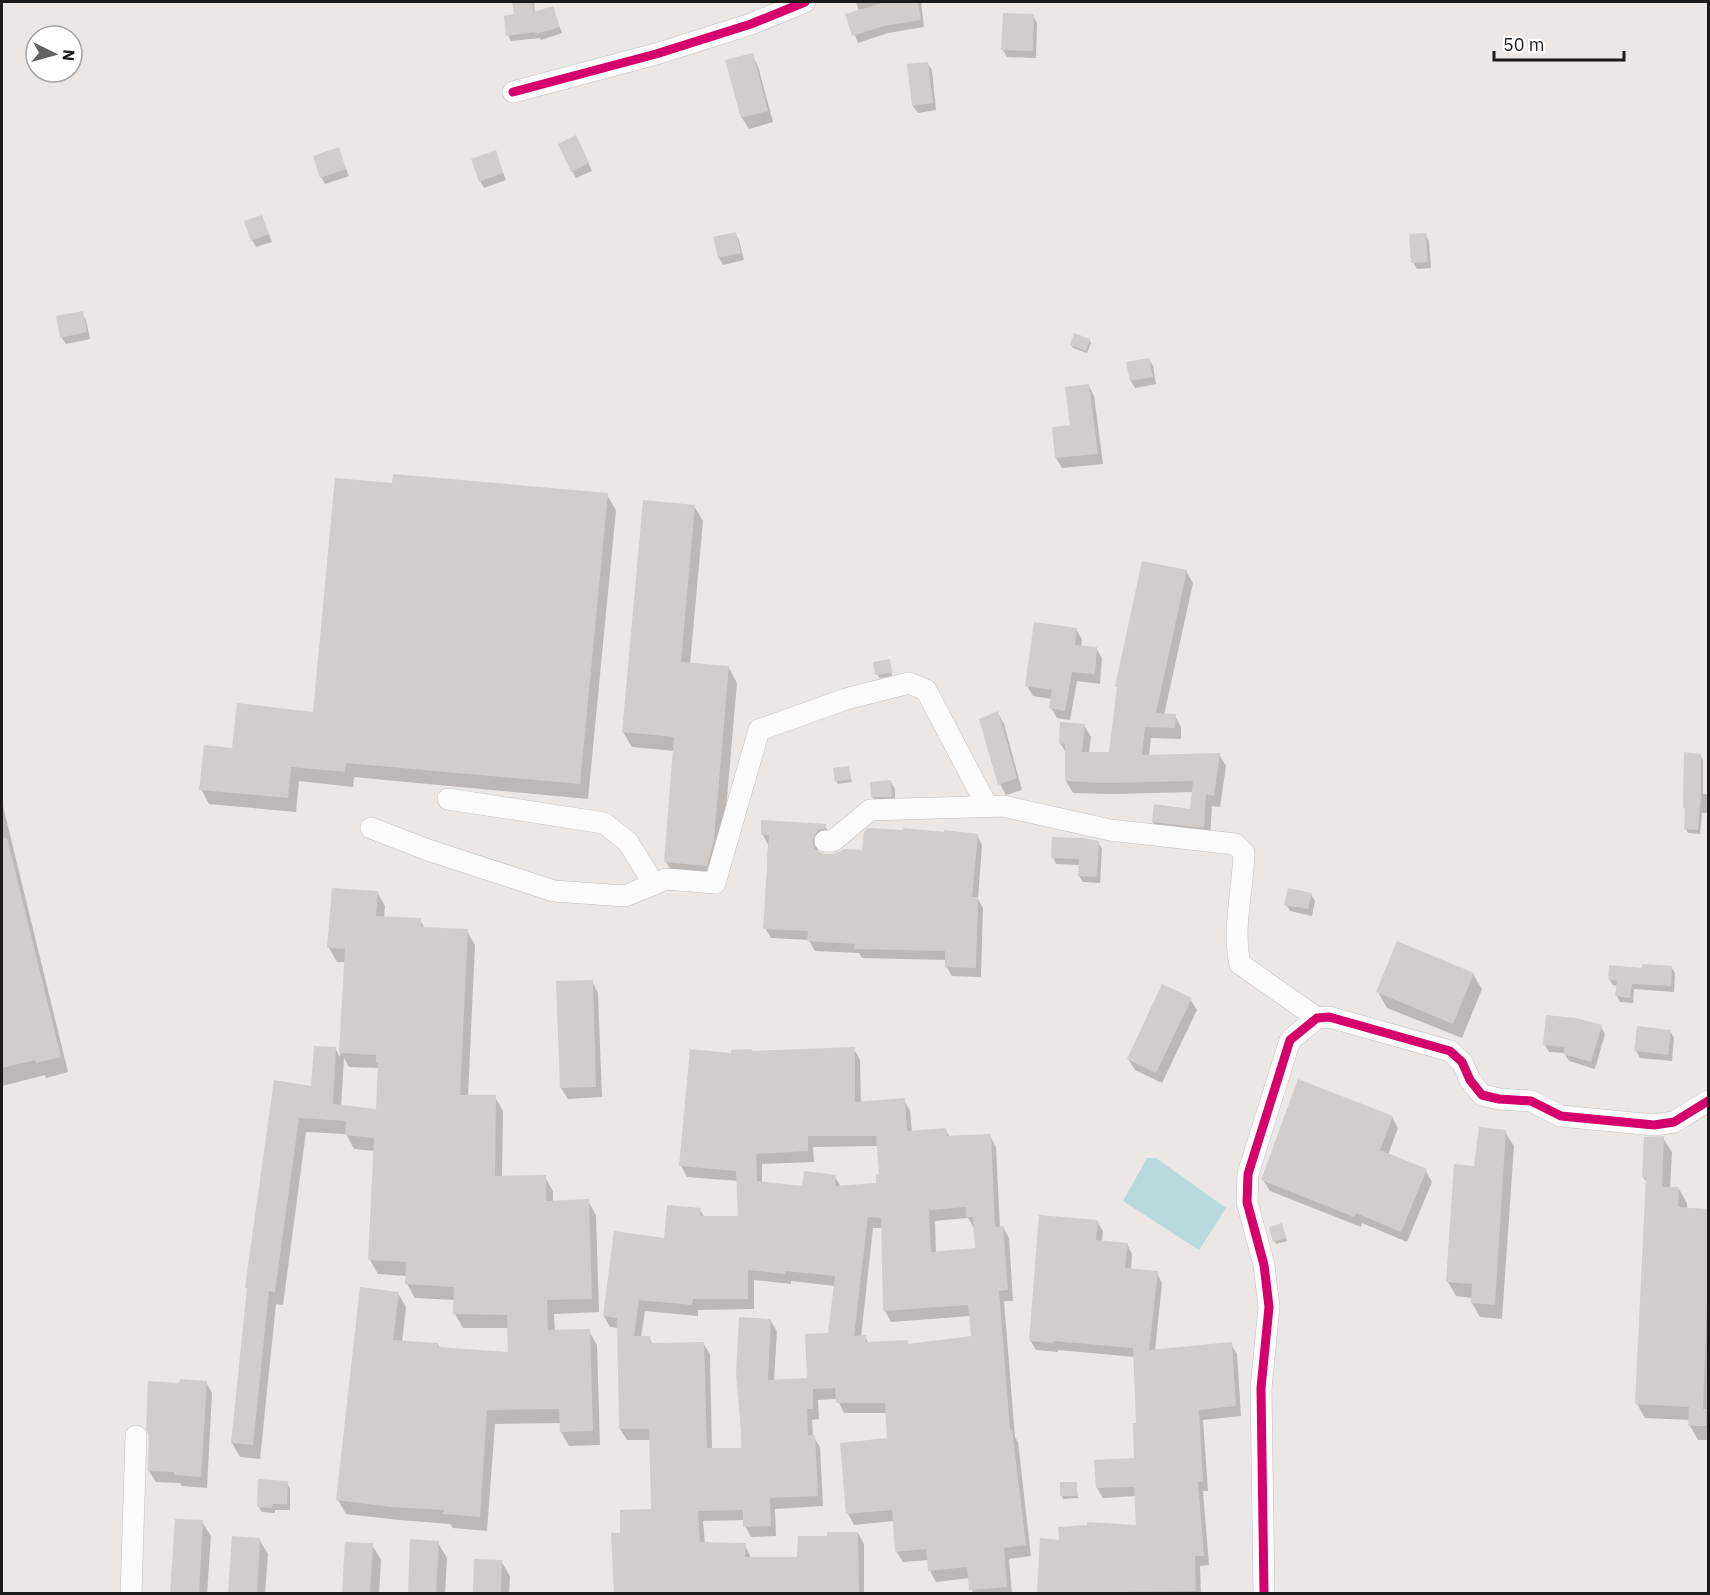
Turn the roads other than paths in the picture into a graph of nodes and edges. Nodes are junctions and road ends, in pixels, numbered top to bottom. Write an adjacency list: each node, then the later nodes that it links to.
1 (805, 2): 2 (street)
2 (513, 92)
3 (448, 800): 7 (street)
4 (987, 806): 6 (street); 7 (street); 8 (street)
5 (371, 828): 7 (street)
6 (825, 841)
7 (654, 884)
8 (1317, 1018): 9 (street); 12 (street)
9 (1708, 1101)
10 (136, 1436): 11 (street)
11 (131, 1593)
12 (1264, 1593)

